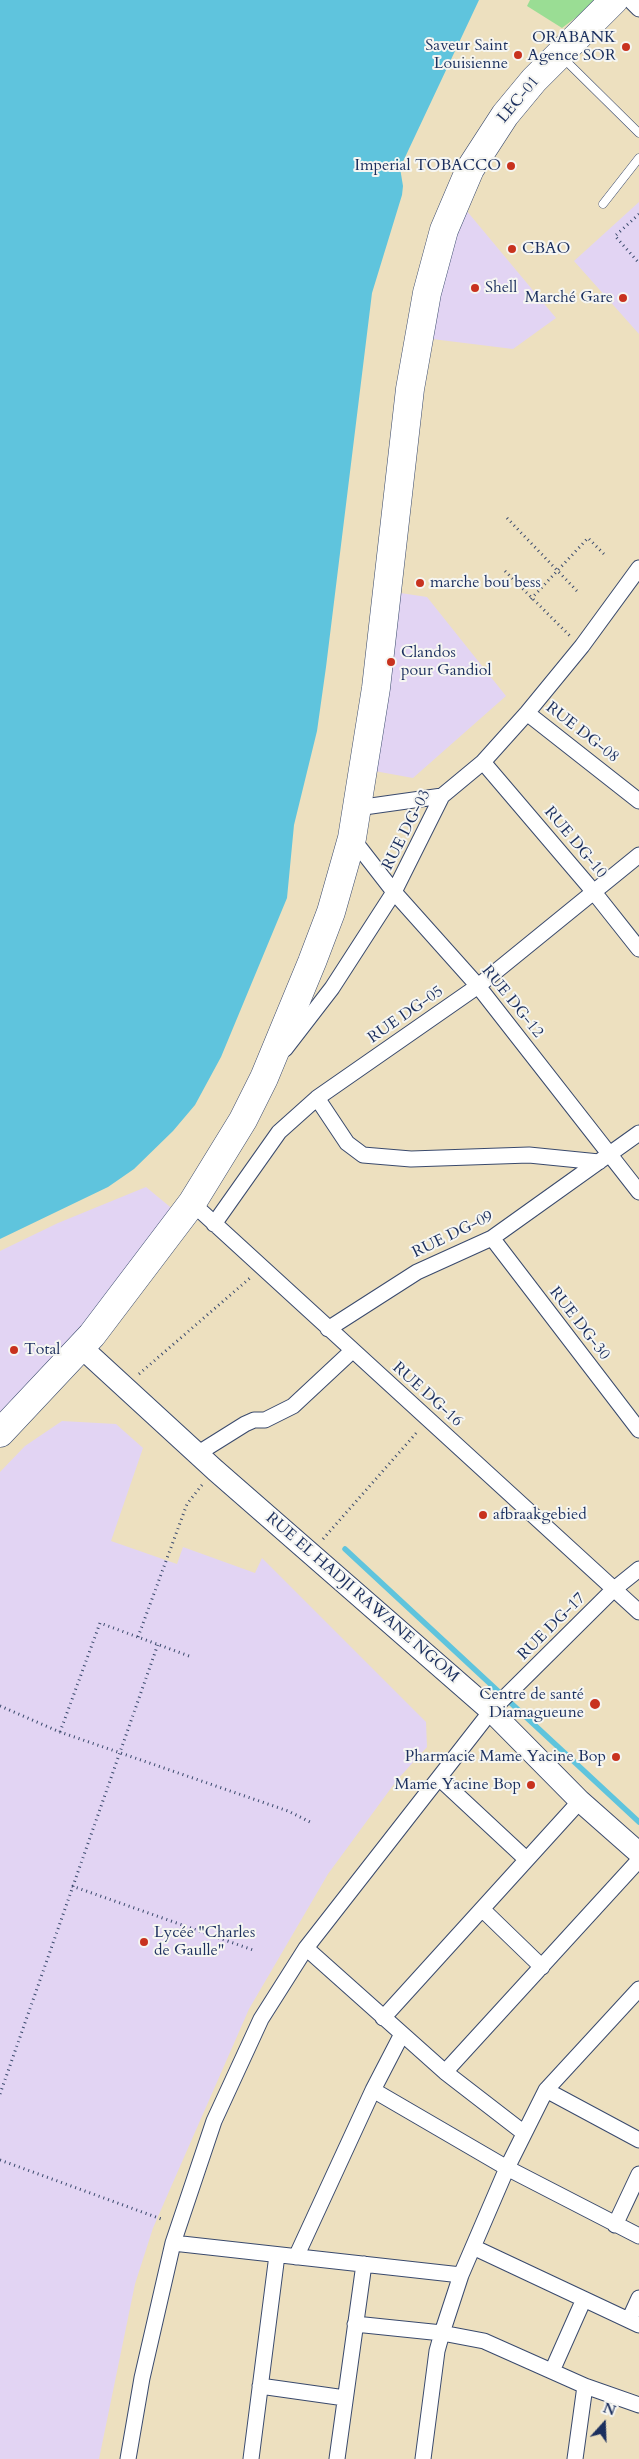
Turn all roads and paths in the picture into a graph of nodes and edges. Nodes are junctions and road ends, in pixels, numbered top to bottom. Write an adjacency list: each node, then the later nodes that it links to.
1 (614, 0): 4 (highway, LEC-01)
2 (630, 0): 3 (street)
3 (639, 9)
4 (560, 54): 5 (lane); 22 (highway, LEC-01)
5 (639, 133)
6 (639, 158): 7 (lane)
7 (603, 204)
8 (639, 214): 9 (path)
9 (639, 263)
10 (507, 518): 14 (path)
11 (606, 556): 14 (path)
12 (639, 568): 17 (street, RUE DG-03)
13 (505, 570): 16 (path)
14 (557, 571): 15 (path); 16 (path)
15 (577, 591)
16 (531, 599): 17 (path)
17 (582, 646): 18 (street, RUE DG-03)
18 (527, 713): 19 (street, RUE DG-03); 21 (street, RUE DG-08)
19 (483, 762): 20 (street, RUE DG-03); 25 (street, RUE DG-10)
20 (442, 796): 22 (street); 26 (street, RUE DG-03)
21 (639, 801)
22 (357, 808): 23 (highway, LEC-01)
23 (352, 838): 26 (street, RUE DG-12); 29 (highway, LEC-01)
24 (639, 855): 25 (street, RUE DG-05)
25 (593, 891): 27 (street, RUE DG-10); 28 (street, RUE DG-05)
26 (394, 892): 28 (street, RUE DG-12); 29 (street, RUE DG-03)
27 (639, 949)
28 (478, 986): 30 (street, RUE DG-05); 32 (street, RUE DG-12)
29 (264, 1078): 34 (highway, LEC-01)
30 (317, 1098): 32 (street); 35 (street, RUE DG-05)
31 (639, 1134): 32 (street, RUE DG-09)
32 (604, 1158): 33 (street, RUE DG-12); 36 (street, RUE DG-09)
33 (639, 1192)
34 (192, 1204): 35 (street, RUE DG-16); 39 (highway, LEC-01)
35 (214, 1224): 37 (street, RUE DG-16)
36 (492, 1238): 38 (street, RUE DG-09); 43 (street, RUE DG-30)
37 (262, 1268): 38 (street, RUE DG-16); 41 (path)
38 (328, 1328): 40 (street, RUE DG-16)
39 (81, 1347): 41 (street, RUE EL HADJI RAWANE NGOM); 44 (highway, LEC-01)
40 (352, 1351): 42 (street, RUE DG-16); 45 (street)
41 (124, 1387): 45 (street, RUE EL HADJI RAWANE NGOM)
42 (429, 1420): 47 (path); 49 (street, RUE DG-16)
43 (639, 1430)
44 (0, 1433)
45 (197, 1454): 46 (street, RUE EL HADJI RAWANE NGOM)
46 (215, 1470): 47 (street, RUE EL HADJI RAWANE NGOM); 51 (path)
47 (311, 1552): 55 (street, RUE EL HADJI RAWANE NGOM)
48 (639, 1569): 49 (street, RUE DG-17)
49 (613, 1590): 50 (street, RUE DG-16); 55 (street, RUE DG-17)
50 (639, 1612)
51 (138, 1637): 52 (path); 56 (path)
52 (158, 1644): 53 (path); 57 (path)
53 (189, 1656)
54 (0, 1706): 56 (path)
55 (492, 1711): 58 (street, RUE DG-17); 59 (street, RUE EL HADJI RAWANE NGOM)
56 (60, 1732): 57 (path)
57 (118, 1753): 60 (path); 64 (path)
58 (439, 1778): 62 (street); 66 (street, RUE DG-17)
59 (580, 1801): 61 (street, RUE EL HADJI RAWANE NGOM); 62 (street)
60 (310, 1822)
61 (639, 1853)
62 (526, 1860): 65 (street)
63 (639, 1860): 68 (street)
64 (72, 1886): 67 (path); 75 (path)
65 (482, 1909): 68 (street); 70 (street)
66 (306, 1948): 70 (street); 81 (street, RUE DG-17)
67 (253, 1950)
68 (542, 1967): 72 (street)
69 (639, 1989): 74 (street)
70 (383, 2018): 71 (street)
71 (402, 2034): 72 (street); 73 (street)
72 (445, 2072): 76 (street)
73 (373, 2090): 79 (street); 87 (street)
74 (546, 2090): 76 (street); 77 (street)
75 (0, 2094)
76 (524, 2133): 79 (street)
77 (639, 2140)
78 (0, 2160): 81 (path)
79 (507, 2168): 82 (street); 85 (street)
80 (639, 2174): 82 (street)
81 (178, 2225): 84 (street, RUE DG-17)
82 (616, 2225): 83 (street)
83 (639, 2236)
84 (173, 2242): 86 (street); 100 (street, RUE DG-17)
85 (474, 2247): 89 (street); 91 (street)
86 (277, 2254): 87 (street); 96 (street)
87 (296, 2256): 88 (street)
88 (364, 2264): 89 (street); 93 (street)
89 (461, 2275): 94 (street)
90 (639, 2298): 92 (street)
91 (584, 2299): 92 (street); 95 (street)
92 (634, 2322)
93 (355, 2324): 94 (street); 98 (street)
94 (442, 2333): 95 (street); 103 (street)
95 (552, 2371): 97 (street)
96 (260, 2386): 98 (street); 101 (street)
97 (586, 2386): 99 (street); 104 (street)
98 (345, 2398): 102 (street)
99 (639, 2405)
100 (128, 2459)
101 (251, 2459)
102 (337, 2459)
103 (423, 2459)
104 (574, 2459)

